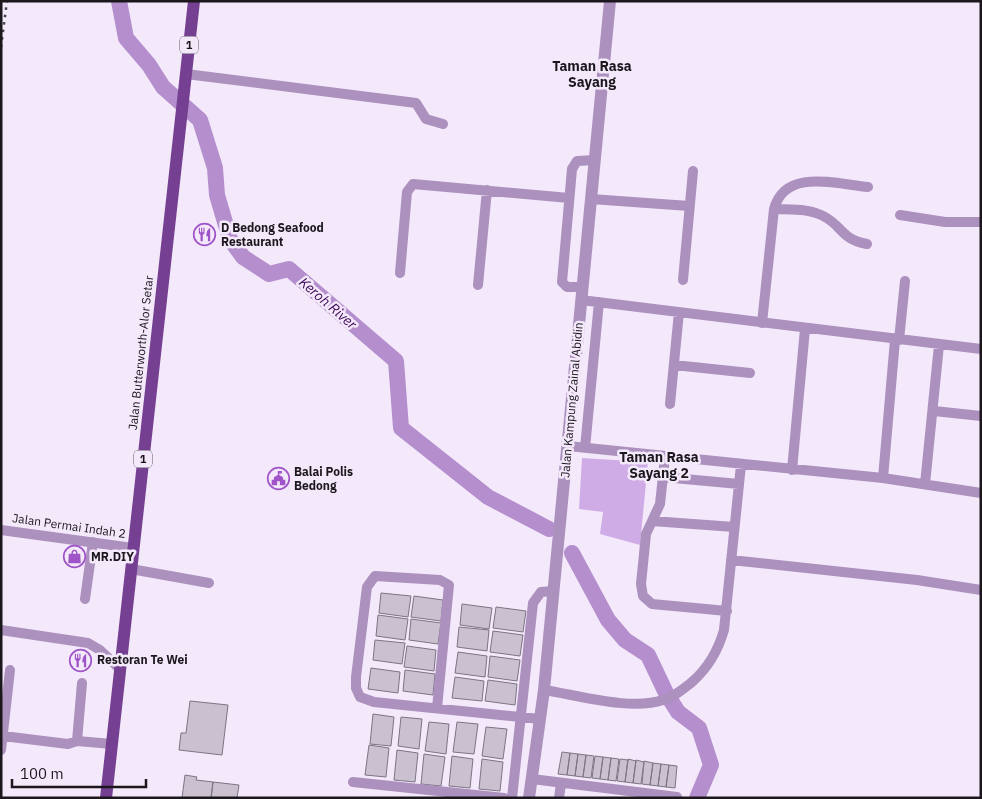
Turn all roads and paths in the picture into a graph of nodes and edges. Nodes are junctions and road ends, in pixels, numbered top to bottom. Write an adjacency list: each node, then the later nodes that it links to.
1 (194, 1): 3 (main road, Jalan Butterworth-Alor Setar / 1)
2 (610, 1): 5 (street, Jalan Kampung Zainal Abidin)
3 (186, 74): 4 (street); 48 (main road, Jalan Butterworth-Alor Setar / 1)
4 (443, 124)
5 (595, 160): 9 (street); 10 (street, Jalan Kampung Zainal Abidin)
6 (692, 171): 11 (street)
7 (868, 187): 12 (street)
8 (486, 190): 9 (street); 16 (street); 19 (street)
9 (569, 198): 20 (street)
10 (591, 199): 11 (street); 20 (street, Jalan Kampung Zainal Abidin)
11 (689, 206): 17 (street)
12 (774, 209): 15 (street); 24 (street)
13 (900, 215): 14 (street)
14 (981, 222)
15 (867, 244)
16 (400, 273)
17 (683, 280)
18 (905, 281): 26 (street)
19 (478, 284)
20 (583, 287): 21 (street, Jalan Kampung Zainal Abidin)
21 (581, 300): 22 (street); 34 (street, Jalan Kampung Zainal Abidin)
22 (600, 302): 23 (street); 35 (street)
23 (680, 312): 24 (street); 29 (street)
24 (762, 323): 25 (street)
25 (805, 329): 26 (street); 38 (street)
26 (897, 340): 27 (street); 40 (street)
27 (939, 345): 28 (street); 32 (street)
28 (981, 349)
29 (674, 365): 30 (street); 31 (street)
30 (750, 373)
31 (670, 404)
32 (934, 411): 33 (street); 42 (street)
33 (981, 416)
34 (568, 446): 35 (street); 53 (street, Jalan Kampung Zainal Abidin)
35 (585, 448): 36 (street)
36 (665, 457): 37 (street); 39 (street)
37 (741, 465): 38 (street); 41 (street)
38 (792, 470): 40 (street)
39 (663, 477): 41 (street); 44 (street)
40 (883, 478): 42 (street)
41 (739, 484): 45 (street)
42 (925, 484): 43 (street)
43 (981, 493)
44 (652, 521): 45 (street); 55 (street)
45 (734, 527): 49 (street)
46 (1, 530): 47 (street, Jalan Permai Indah 2)
47 (93, 542): 48 (street, Jalan Permai Indah 2); 54 (street)
48 (133, 548): 50 (main road, Jalan Butterworth-Alor Setar / 1)
49 (731, 560): 52 (street); 55 (street)
50 (131, 569): 51 (street); 57 (main road, Jalan Butterworth-Alor Setar / 1)
51 (209, 583)
52 (981, 590)
53 (553, 592): 60 (street, Jalan Kampung Zainal Abidin); 63 (street)
54 (85, 599)
55 (727, 612): 60 (street)
56 (1, 630): 57 (street)
57 (120, 668): 67 (main road, Jalan Butterworth-Alor Setar / 1)
58 (10, 670): 61 (street)
59 (82, 683): 66 (street)
60 (544, 690): 64 (street, Jalan Kampung Zainal Abidin)
61 (4, 705): 65 (street)
62 (437, 708): 62 (street); 63 (street)
63 (520, 717): 64 (street); 76 (street)
64 (540, 719): 69 (street, Jalan Kampung Zainal Abidin)
65 (3, 736): 66 (street); 68 (street)
66 (77, 741): 67 (street)
67 (112, 744): 74 (main road, Jalan Butterworth-Alor Setar / 1)
68 (1, 750)
69 (532, 779): 71 (street); 77 (street, Jalan Kampung Zainal Abidin)
70 (353, 782): 75 (street)
71 (561, 783): 72 (street); 78 (street)
72 (638, 795): 73 (street)
73 (677, 797)
74 (106, 798)
75 (504, 798)
76 (512, 798)
77 (530, 798)
78 (559, 798)

